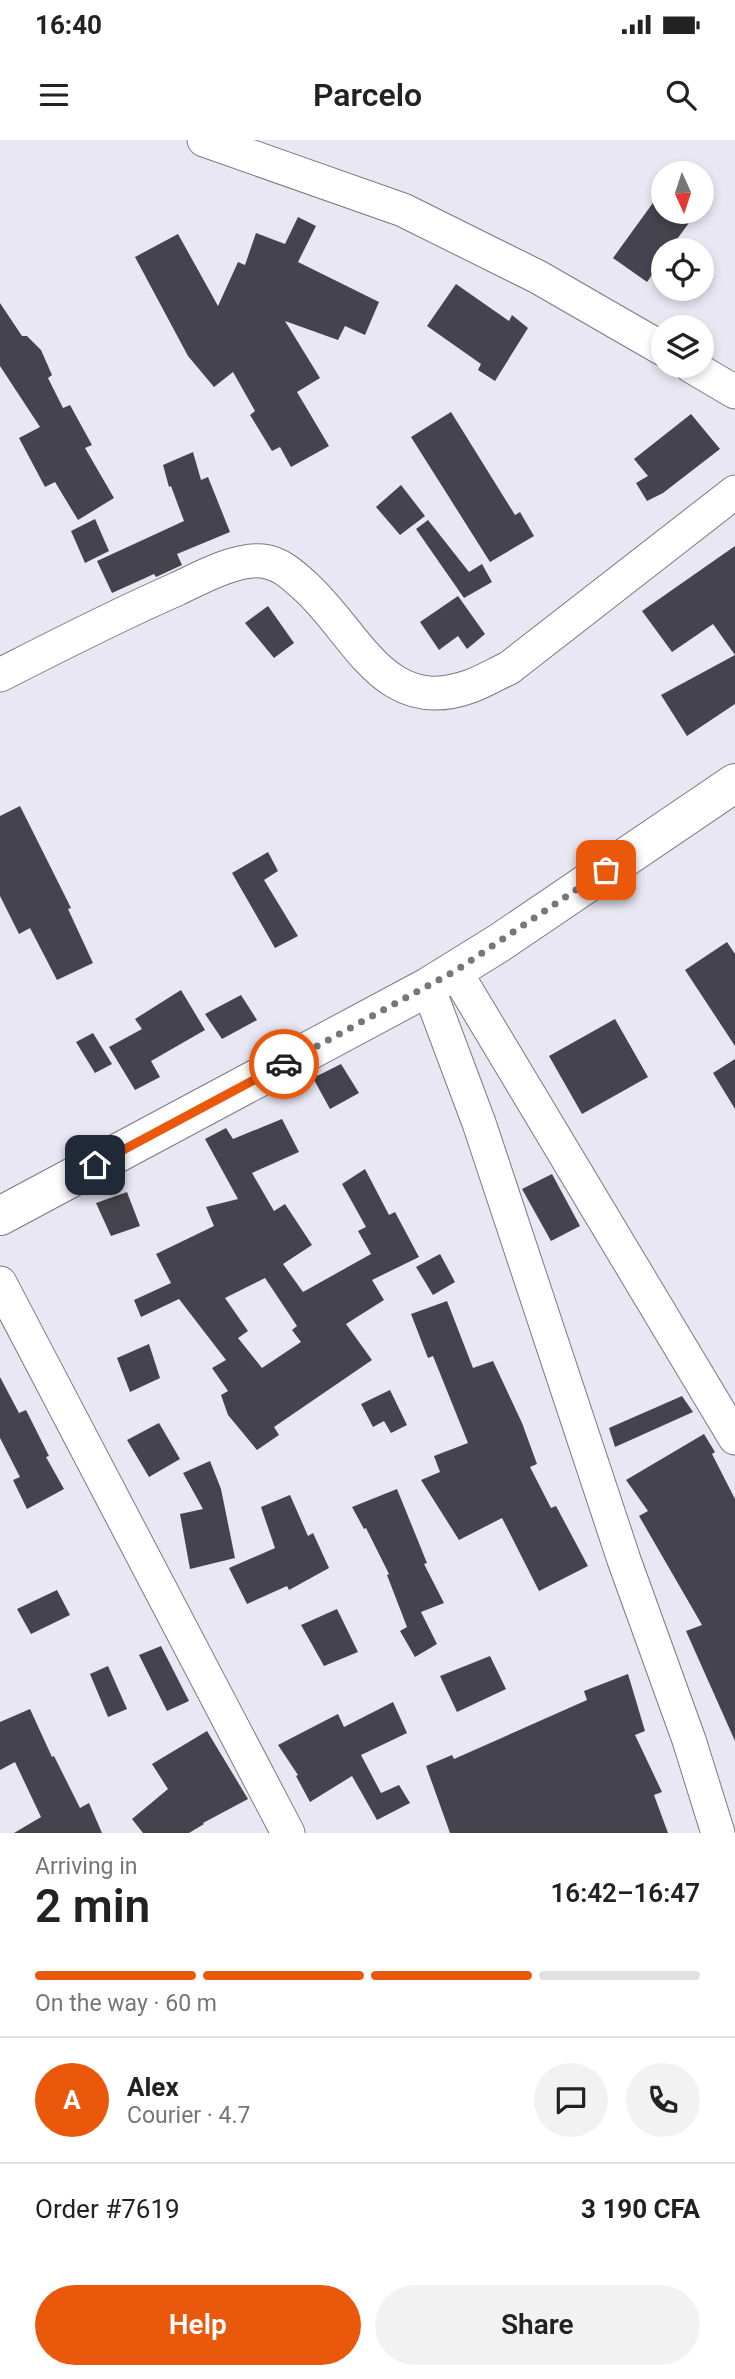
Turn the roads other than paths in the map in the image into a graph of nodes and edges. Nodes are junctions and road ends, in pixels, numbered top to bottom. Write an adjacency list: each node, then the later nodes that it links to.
1 (204, 140): 2 (street)
2 (651, 342)
3 (711, 378): 4 (street)
4 (735, 392)
5 (735, 492): 6 (street)
6 (0, 675)
7 (735, 783): 8 (highway)
8 (442, 979): 9 (highway); 11 (street); 13 (street)
9 (0, 1216)
10 (0, 1283): 12 (street)
11 (735, 1438)
12 (288, 1833)
13 (718, 1833)

